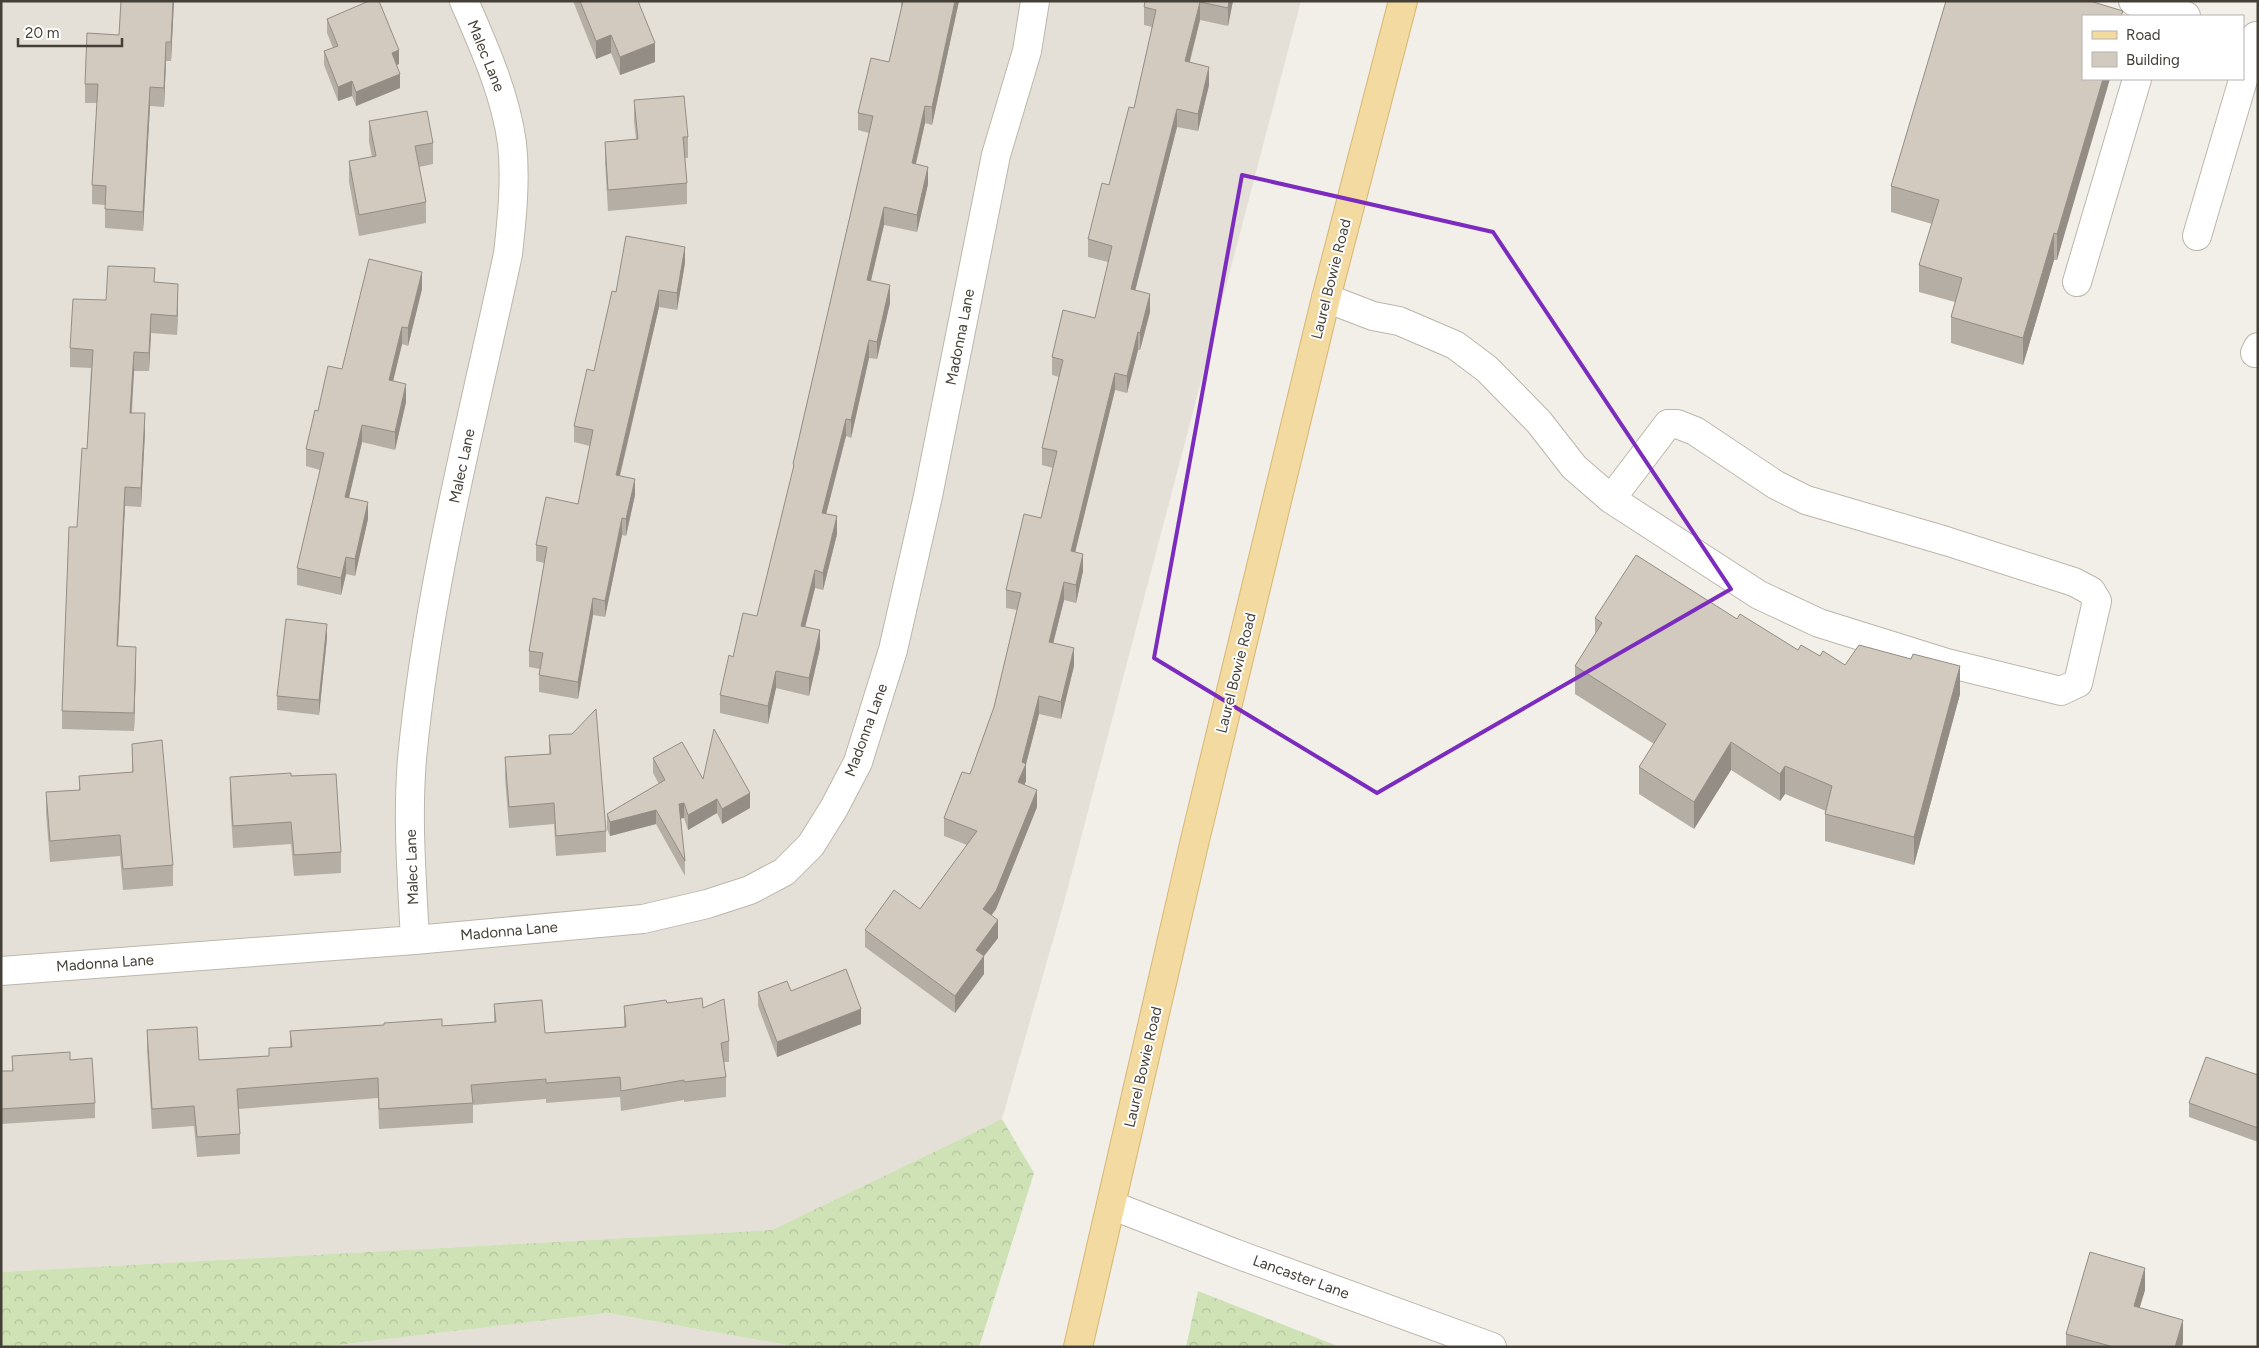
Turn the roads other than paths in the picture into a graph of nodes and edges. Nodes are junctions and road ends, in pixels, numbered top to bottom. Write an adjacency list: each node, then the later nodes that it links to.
1 (464, 1): 14 (street, Malec Lane)
2 (1035, 1): 14 (street, Madonna Lane)
3 (1403, 1): 12 (main road, Laurel Bowie Road)
4 (2149, 9): 5 (street)
5 (2181, 15)
6 (2252, 35): 7 (street)
7 (2244, 64)
8 (2138, 80): 11 (street)
9 (2240, 80): 10 (street)
10 (2197, 236)
11 (2077, 282)
12 (1326, 298): 13 (street); 16 (main road, Laurel Bowie Road)
13 (1611, 499): 13 (street)
14 (415, 940): 15 (street, Madonna Lane)
15 (1, 971)
16 (1111, 1205): 17 (main road, Laurel Bowie Road); 18 (street, Lancaster Lane)
17 (1078, 1347)
18 (1492, 1347)

